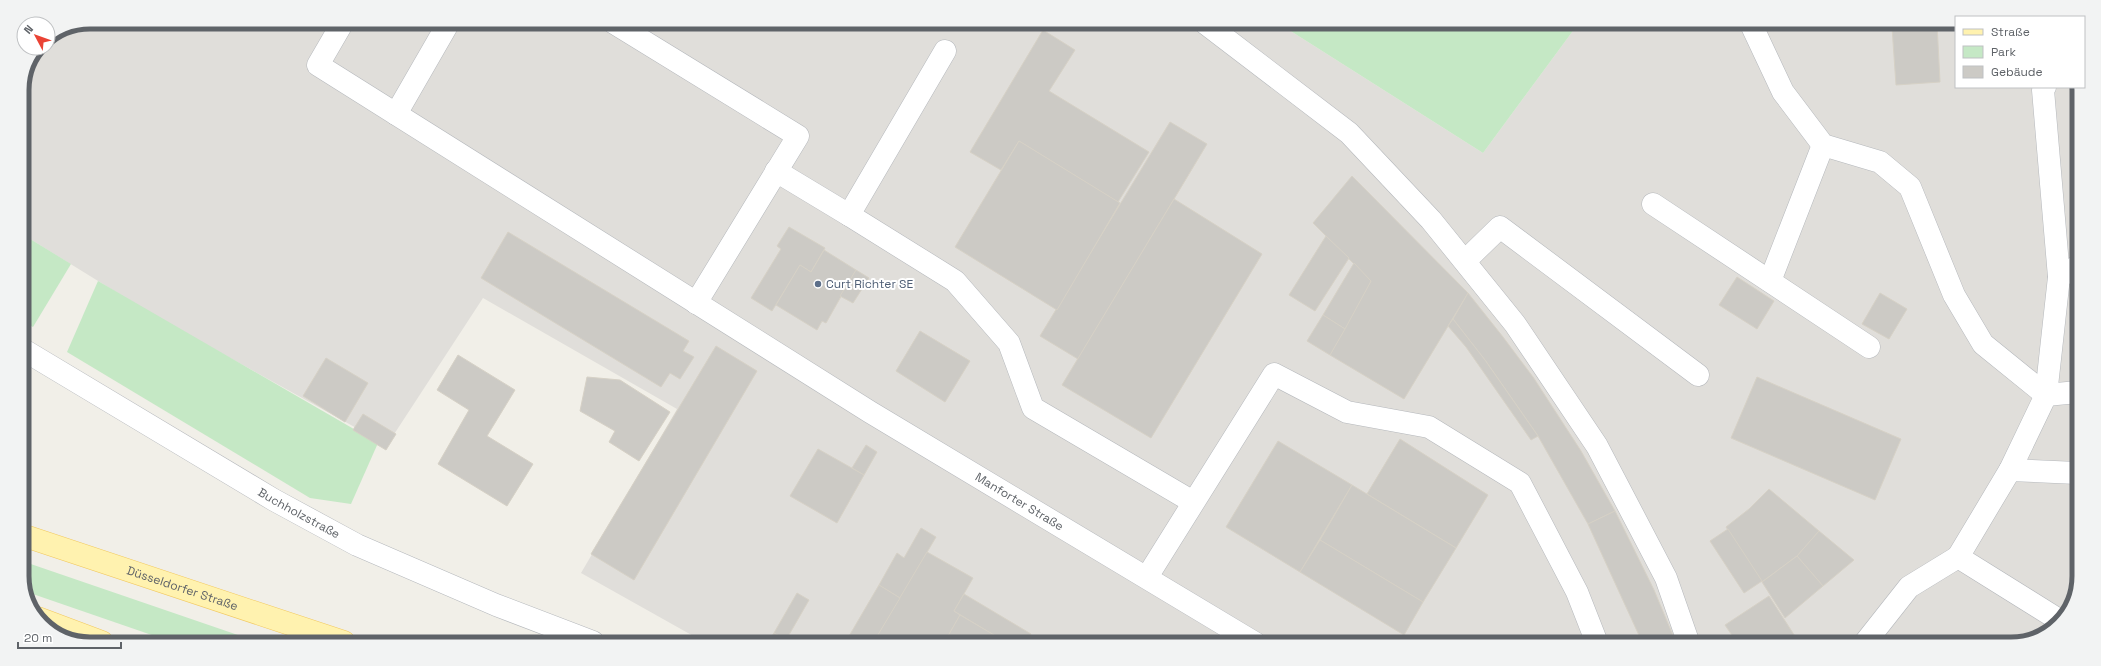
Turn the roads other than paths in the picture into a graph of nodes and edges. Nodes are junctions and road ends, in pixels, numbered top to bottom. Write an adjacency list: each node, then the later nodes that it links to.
1 (339, 29): 8 (street, Manforter Straße)
2 (445, 29): 8 (street)
3 (624, 29): 10 (street)
4 (1213, 29): 13 (street)
5 (1753, 29): 9 (street)
6 (945, 51): 12 (street)
7 (2044, 88): 15 (street)
8 (396, 114): 17 (street, Manforter Straße)
9 (1823, 145): 16 (street); 22 (street)
10 (776, 171): 12 (street); 17 (street)
11 (1653, 204): 16 (street)
12 (849, 215): 25 (street)
13 (1464, 262): 20 (street); 36 (street)
14 (2072, 269): 15 (street)
15 (2059, 277): 22 (street)
16 (1770, 281): 18 (street)
17 (696, 303): 28 (street, Manforter Straße)
18 (1869, 347)
19 (29, 353): 33 (street, Buchholzstraße)
20 (1698, 375)
21 (2072, 393): 22 (street)
22 (2046, 395): 23 (street)
23 (2010, 470): 24 (street); 27 (street)
24 (2072, 473)
25 (1193, 502): 28 (street); 35 (street)
26 (29, 537): 32 (main road, Düsseldorfer Straße)
27 (1958, 557): 29 (street); 37 (street)
28 (1147, 577): 34 (street, Manforter Straße)
29 (2055, 618)
30 (52, 623): 31 (main road)
31 (88, 637)
32 (329, 637)
33 (580, 637)
34 (1245, 637)
35 (1594, 637)
36 (1687, 637)
37 (1870, 637)

